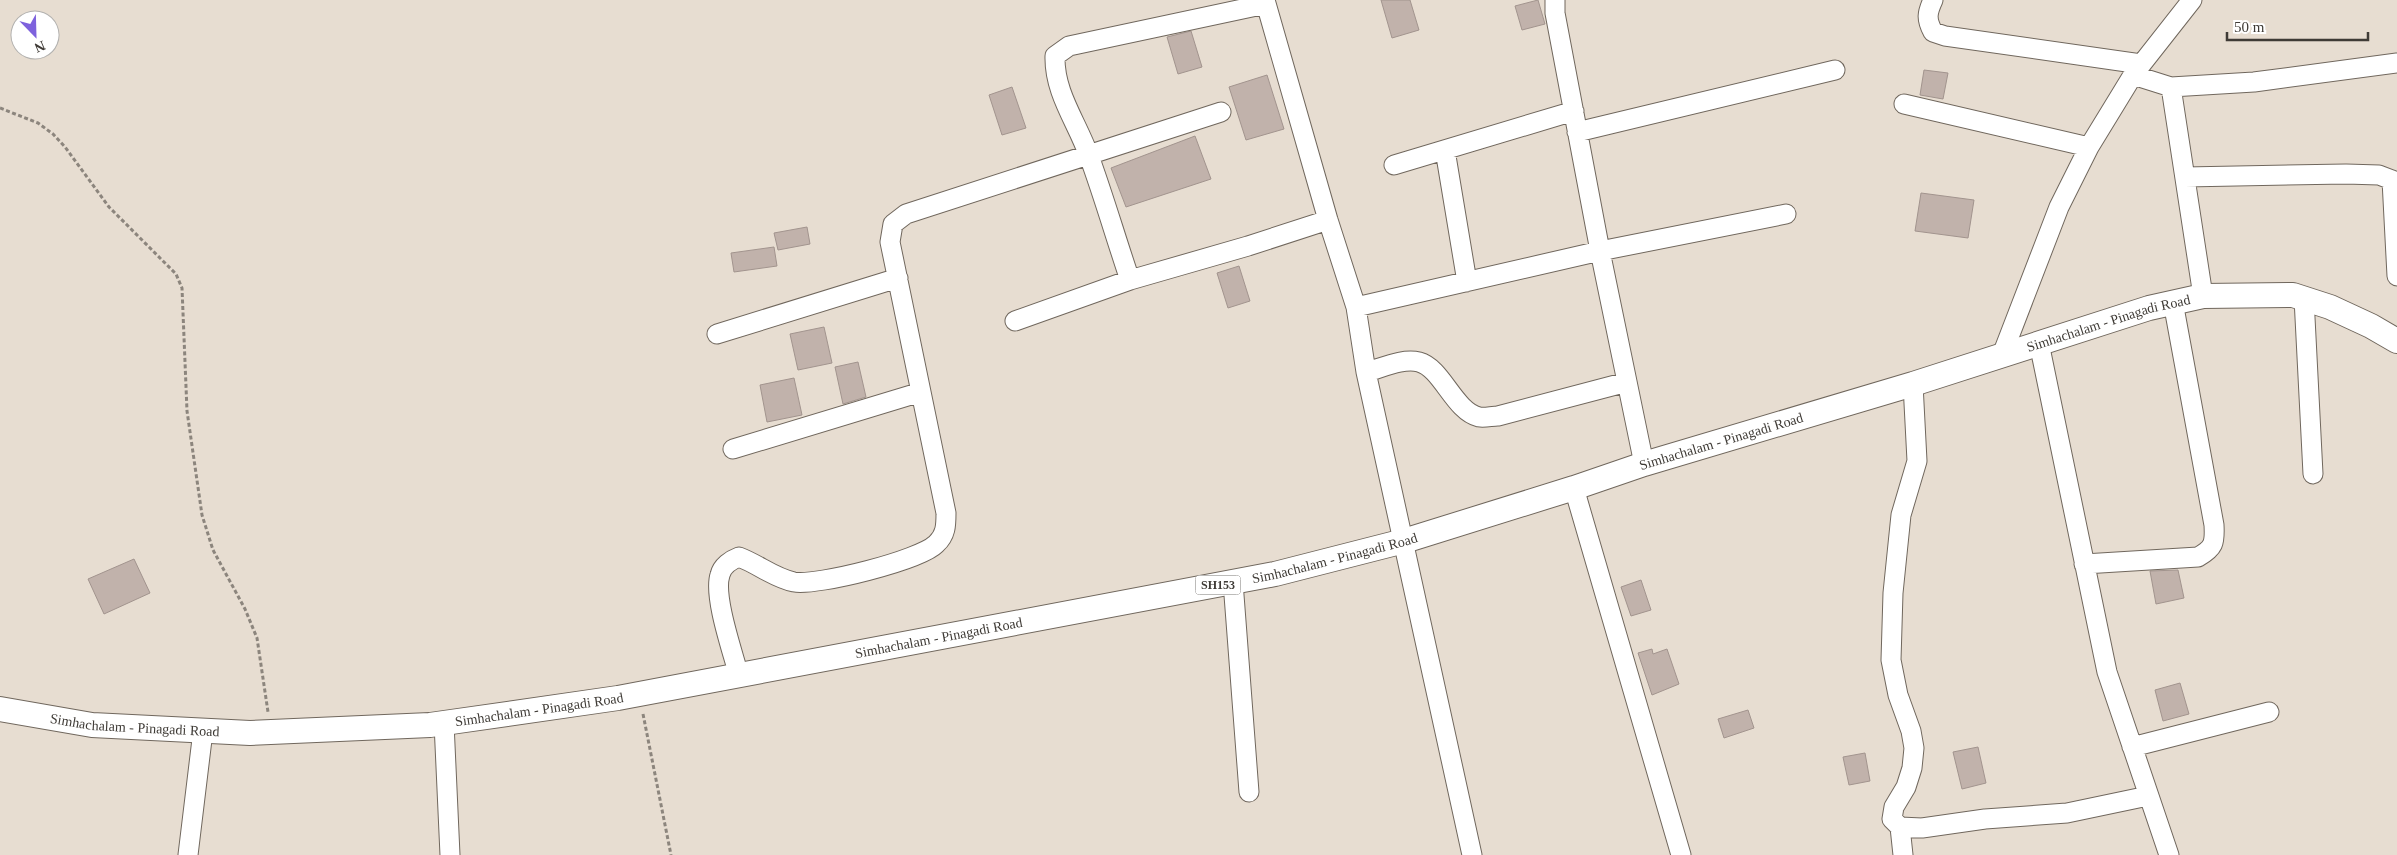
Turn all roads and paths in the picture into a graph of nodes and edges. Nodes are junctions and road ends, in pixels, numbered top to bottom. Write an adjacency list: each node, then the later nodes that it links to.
1 (1555, 0): 11 (street)
2 (1933, 0): 7 (street)
3 (2192, 0): 7 (street)
4 (1265, 2): 16 (street); 21 (street)
5 (2397, 63): 8 (street)
6 (1835, 70): 13 (street)
7 (2137, 70): 8 (street); 14 (street)
8 (2171, 87): 18 (street)
9 (1904, 104): 14 (street)
10 (0, 108): 53 (path)
11 (1574, 111): 13 (street); 15 (street)
12 (1221, 112): 16 (street)
13 (1577, 132): 22 (street)
14 (2089, 146): 35 (street)
15 (1445, 150): 17 (street); 26 (street)
16 (1089, 155): 24 (street); 25 (street)
17 (1394, 165)
18 (2185, 177): 19 (street); 27 (street)
19 (2394, 181): 23 (street)
20 (1786, 214): 22 (street)
21 (1328, 220): 25 (street); 30 (street)
22 (1600, 251): 26 (street); 37 (street)
23 (2397, 276)
24 (898, 278): 32 (street); 39 (street)
25 (1130, 280): 31 (street)
26 (1467, 282): 30 (street)
27 (2203, 296): 28 (main road, Simhachalam - Pinagadi Road / SH153); 29 (main road, Simhachalam - Pinagadi Road / SH153)
28 (2304, 298): 33 (main road, Simhachalam - Pinagadi Road / SH153); 42 (street)
29 (2173, 302): 34 (main road, Simhachalam - Pinagadi Road / SH153); 45 (street)
30 (1356, 307): 36 (street)
31 (1015, 321)
32 (716, 334)
33 (2397, 341)
34 (2039, 343): 35 (main road, Simhachalam - Pinagadi Road / SH153); 45 (street)
35 (2002, 355): 38 (main road, Simhachalam - Pinagadi Road / SH153)
36 (1366, 372): 37 (street); 44 (street)
37 (1627, 382): 41 (street)
38 (1913, 384): 41 (main road, Simhachalam - Pinagadi Road / SH153); 57 (street)
39 (921, 392): 40 (street); 47 (street)
40 (733, 449)
41 (1644, 464): 43 (main road, Simhachalam - Pinagadi Road / SH153)
42 (2313, 474)
43 (1574, 488): 44 (main road, Simhachalam - Pinagadi Road / SH153); 62 (street)
44 (1404, 541): 46 (main road, Simhachalam - Pinagadi Road / SH153); 61 (street)
45 (2084, 564): 54 (street)
46 (1233, 582): 47 (main road, Simhachalam - Pinagadi Road / SH153); 55 (street)
47 (739, 676): 48 (main road, Simhachalam - Pinagadi Road / SH153)
48 (639, 694): 51 (main road, Simhachalam - Pinagadi Road / SH153); 60 (path)
49 (0, 709): 52 (main road, Simhachalam - Pinagadi Road / SH153)
50 (2269, 712): 54 (street)
51 (444, 723): 53 (main road, Simhachalam - Pinagadi Road / SH153); 59 (street)
52 (203, 731): 53 (main road, Simhachalam - Pinagadi Road / SH153); 58 (street)
53 (271, 732)
54 (2132, 748): 56 (street)
55 (1249, 792)
56 (2148, 796): 57 (street); 64 (street)
57 (1900, 827): 63 (street)
58 (188, 855)
59 (450, 855)
60 (671, 855)
61 (1472, 855)
62 (1681, 855)
63 (1903, 855)
64 (2169, 855)

